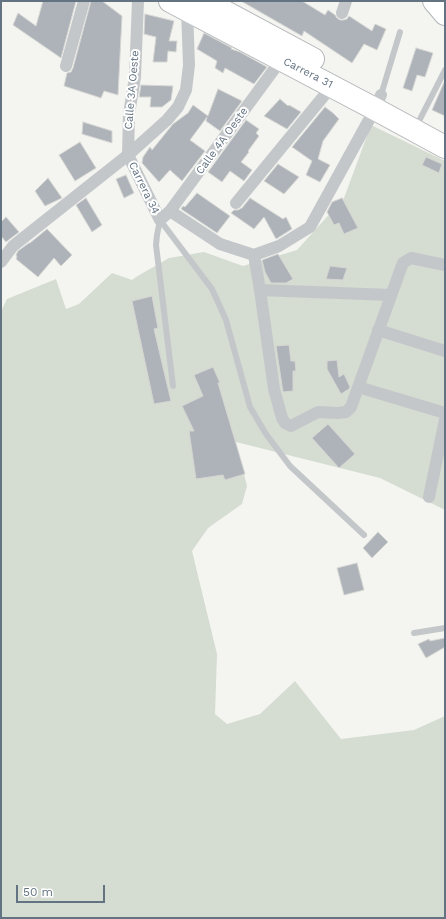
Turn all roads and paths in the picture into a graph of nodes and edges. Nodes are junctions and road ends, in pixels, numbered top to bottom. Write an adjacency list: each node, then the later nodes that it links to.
1 (84, 1): 10 (street)
2 (138, 1): 17 (street, Calle 3A Oeste)
3 (346, 1): 6 (street)
4 (434, 1): 7 (highway)
5 (187, 4): 9 (highway, Carrera 31); 13 (highway, Carrera 31); 17 (street)
6 (342, 13)
7 (445, 14)
8 (400, 32): 13 (lane)
9 (281, 60): 12 (highway, Carrera 31); 19 (street, Calle 4A Oeste)
10 (66, 66)
11 (445, 70): 14 (lane)
12 (332, 86): 13 (highway, Carrera 31); 18 (street)
13 (378, 102): 14 (highway, Carrera 31); 21 (street)
14 (409, 119): 15 (highway, Carrera 31); 16 (highway, Carrera 31)
15 (445, 130)
16 (445, 147)
17 (128, 155): 20 (street, Carrera 34); 22 (street)
18 (236, 203)
19 (170, 211): 20 (street, Calle 4A Oeste); 21 (street)
20 (160, 220): 28 (lane); 33 (lane)
21 (254, 255): 24 (street)
22 (1, 262)
23 (445, 265): 25 (street)
24 (260, 290): 25 (street); 29 (street)
25 (391, 295): 26 (street)
26 (378, 330): 27 (street); 29 (street)
27 (445, 351)
28 (173, 386)
29 (358, 387): 30 (street)
30 (445, 413)
31 (445, 420): 32 (street)
32 (429, 497)
33 (364, 535)
34 (445, 628): 35 (lane)
35 (414, 633)

